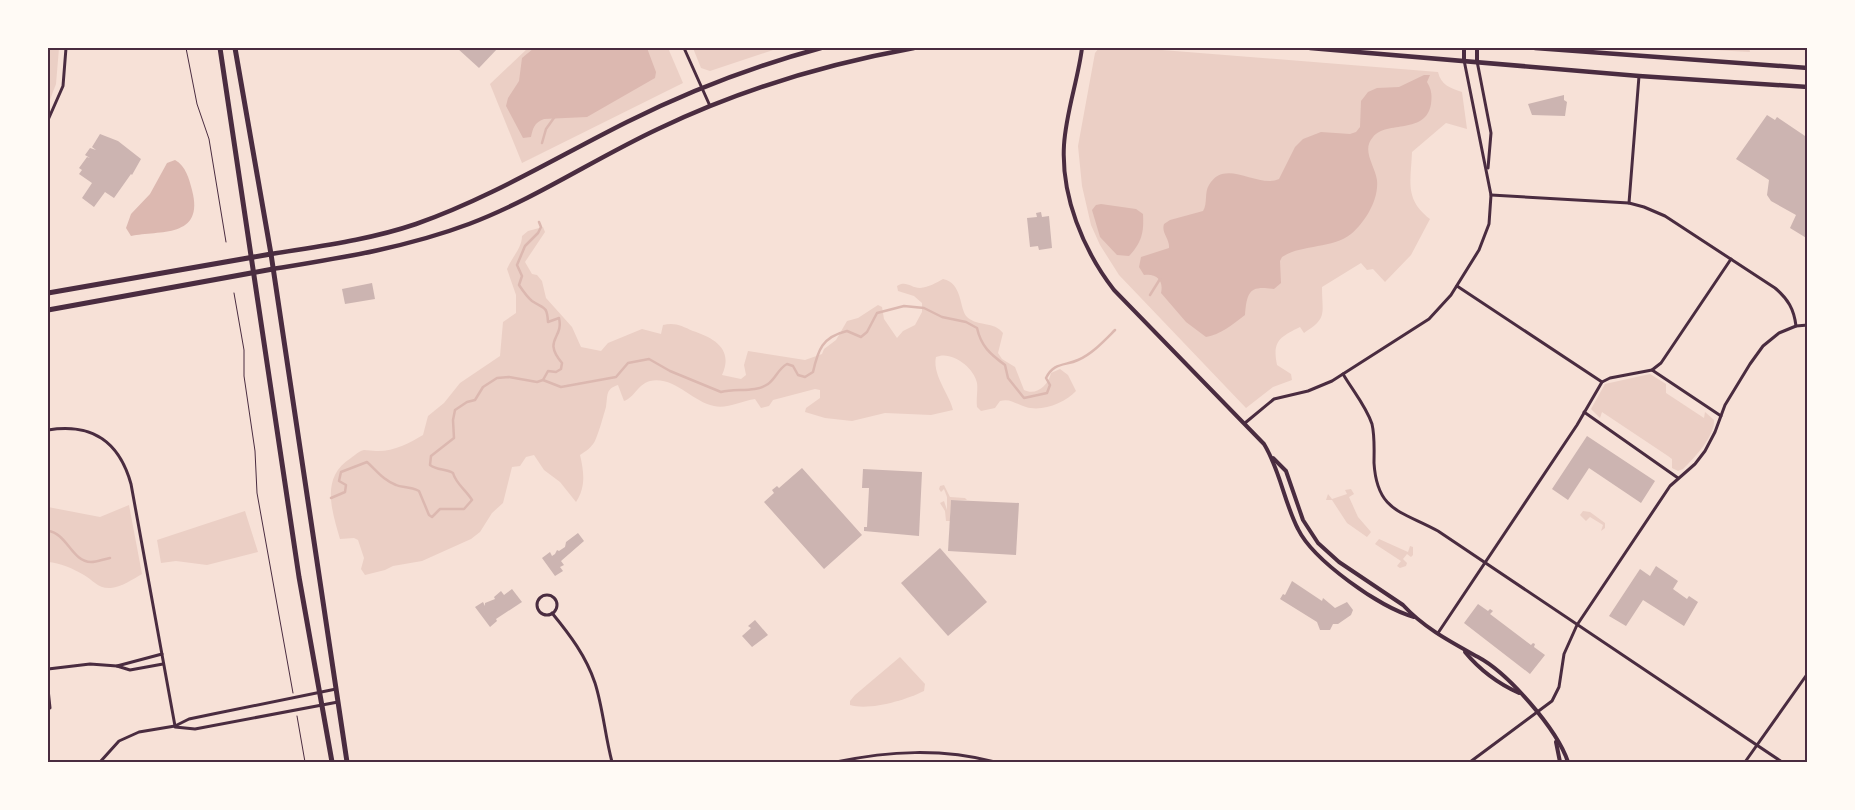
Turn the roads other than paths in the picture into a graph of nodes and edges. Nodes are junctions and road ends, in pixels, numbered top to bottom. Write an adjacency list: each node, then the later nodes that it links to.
1 (66, 48): 19 (street)
2 (220, 48): 24 (main road)
3 (235, 48): 23 (main road)
4 (684, 48): 17 (street)
5 (821, 48): 17 (main road)
6 (914, 48): 18 (main road)
7 (1082, 48): 38 (street)
8 (1310, 48): 12 (main road)
9 (1464, 48): 12 (street)
10 (1477, 48): 13 (street)
11 (1534, 48): 14 (main road)
12 (1464, 60): 13 (main road); 20 (street)
13 (1477, 61): 15 (main road); 20 (street)
14 (1808, 68)
15 (1639, 76): 16 (main road); 22 (street)
16 (1808, 87)
17 (702, 88): 18 (street); 23 (main road)
18 (710, 106): 26 (main road)
19 (48, 120)
20 (1488, 171): 21 (street)
21 (1491, 195): 22 (street); 28 (street)
22 (1629, 203): 25 (street)
23 (272, 254): 24 (main road); 26 (main road)
24 (252, 257): 27 (main road); 29 (main road)
25 (1731, 259): 32 (street); 33 (street)
26 (273, 269): 27 (main road); 54 (main road)
27 (254, 273): 30 (main road); 55 (main road)
28 (1457, 286): 34 (street); 35 (street)
29 (48, 293)
30 (48, 310)
31 (1808, 325): 32 (street)
32 (1796, 326): 37 (street)
33 (1652, 370): 35 (street); 37 (street)
34 (1343, 374): 38 (street); 42 (street)
35 (1602, 382): 36 (street)
36 (1584, 412): 41 (street); 42 (street)
37 (1721, 416): 41 (street)
38 (1245, 423): 40 (street)
39 (48, 430): 48 (street)
40 (1272, 456): 44 (street); 44 (street)
41 (1678, 478): 45 (street)
42 (1484, 563): 45 (street); 46 (street)
43 (552, 613): 43 (street); 67 (street)
44 (1414, 617): 46 (street)
45 (1577, 625): 60 (street); 63 (street)
46 (1438, 633): 47 (street)
47 (1464, 651): 56 (street); 56 (street)
48 (162, 654): 49 (street); 50 (street)
49 (163, 664): 50 (street); 61 (street)
50 (117, 666): 51 (street)
51 (48, 669)
52 (1808, 674): 63 (street)
53 (48, 689): 59 (street)
54 (336, 689): 55 (street); 57 (main road)
55 (319, 692): 58 (main road); 61 (street)
56 (1520, 694): 60 (street)
57 (338, 702): 58 (street); 66 (main road)
58 (322, 706): 61 (street); 65 (main road)
59 (50, 708)
60 (1538, 713): 62 (street); 70 (street)
61 (175, 726): 64 (street)
62 (1556, 740): 71 (street); 72 (street)
63 (1757, 744): 73 (street); 74 (street)
64 (100, 762)
65 (332, 762)
66 (347, 762)
67 (612, 762)
68 (836, 762): 69 (street)
69 (995, 762)
70 (1470, 762)
71 (1560, 762)
72 (1568, 762)
73 (1745, 762)
74 (1782, 762)

